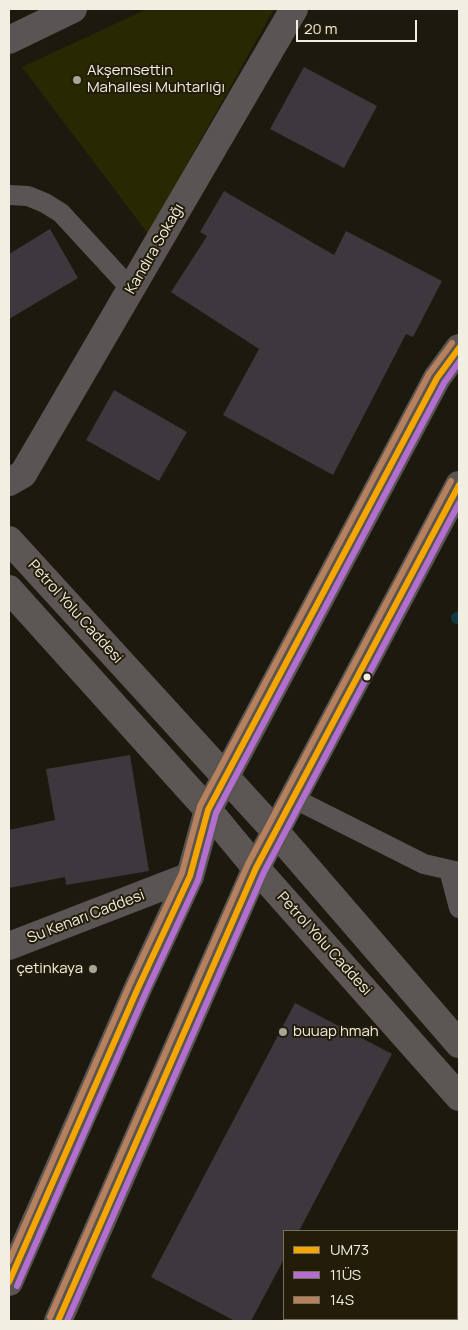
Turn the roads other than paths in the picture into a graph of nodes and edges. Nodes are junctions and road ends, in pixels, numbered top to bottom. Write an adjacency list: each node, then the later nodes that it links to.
1 (74, 9): 3 (street)
2 (294, 9): 5 (street, Kandıra Sokağı)
3 (9, 40)
4 (9, 195): 5 (lane)
5 (131, 289): 7 (street, Kandıra Sokağı)
6 (459, 348): 12 (main road)
7 (9, 482)
8 (459, 485): 9 (main road)
9 (452, 515): 13 (main road)
10 (9, 540): 12 (main road, Petrol Yolu Caddesi)
11 (9, 589): 14 (main road, Petrol Yolu Caddesi)
12 (225, 777): 14 (main road); 15 (main road, Petrol Yolu Caddesi)
13 (293, 798): 15 (main road); 17 (lane)
14 (208, 810): 16 (main road, Petrol Yolu Caddesi); 18 (main road)
15 (275, 831): 16 (main road); 21 (main road, Petrol Yolu Caddesi)
16 (256, 868): 22 (main road, Petrol Yolu Caddesi); 24 (main road)
17 (454, 871): 19 (lane)
18 (190, 876): 20 (street, Su Kenarı Caddesi); 23 (main road)
19 (459, 908)
20 (9, 946)
21 (459, 1044)
22 (459, 1097)
23 (9, 1282)
24 (58, 1321)

